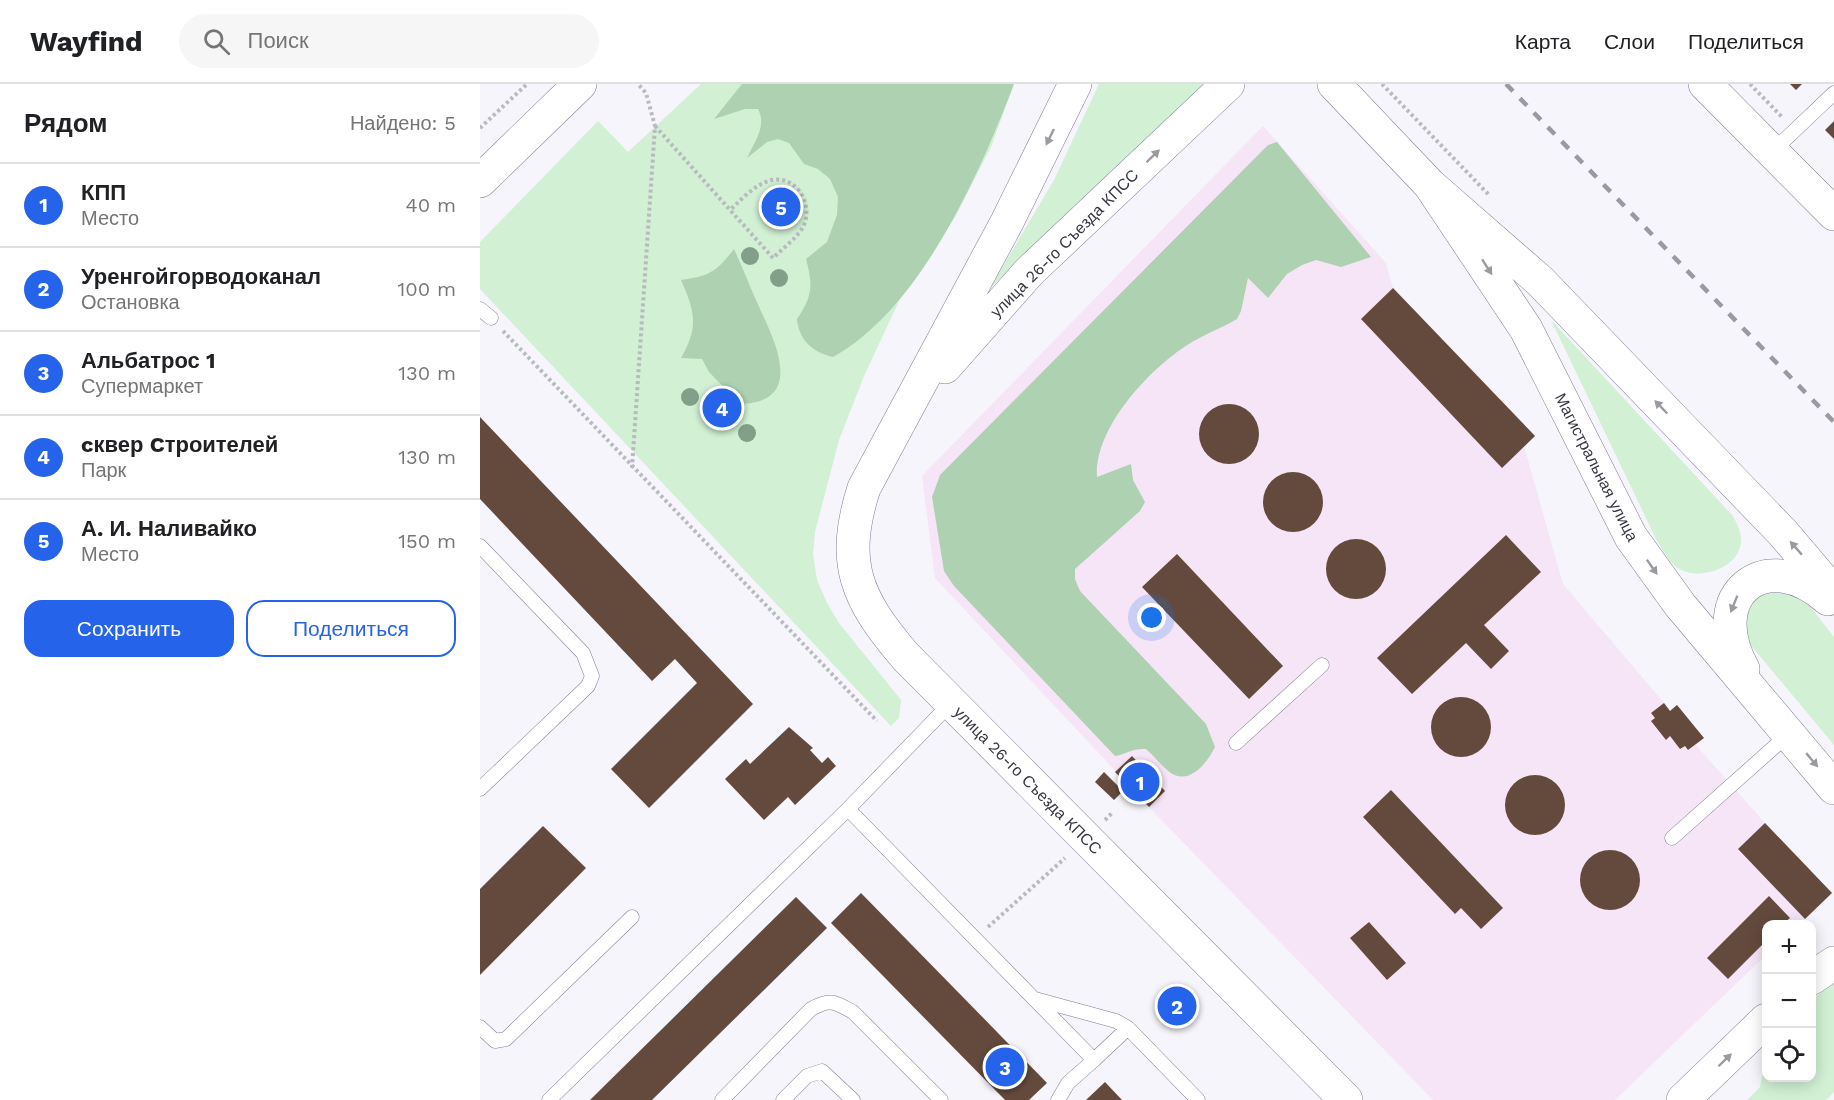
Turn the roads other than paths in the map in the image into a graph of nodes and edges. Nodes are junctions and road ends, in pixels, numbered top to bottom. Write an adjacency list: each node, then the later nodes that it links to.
1 (580, 84): 8 (main road)
2 (1075, 84): 11 (main road, улица 26-го Съезда КПСС, one-way to 11)
3 (1228, 84): 11 (main road, улица 26-го Съезда КПСС, one-way to 3)
4 (1334, 84): 9 (main road, Магистральная улица)
5 (1705, 84): 7 (main road)
6 (1834, 93): 7 (lane)
7 (1784, 141): 10 (main road)
8 (480, 181)
9 (1430, 185): 13 (main road, Магистральная улица, one-way to 9); 16 (main road, Магистральная улица, one-way to 16)
10 (1834, 214)
11 (908, 409): 17 (main road, улица 26-го Съезда КПСС)
12 (480, 546): 21 (lane)
13 (1834, 593)
14 (1834, 604): 16 (main road, one-way to 16)
15 (1322, 664): 19 (lane)
16 (1762, 702): 18 (main road, Магистральная улица)
17 (951, 703): 22 (lane); 39 (main road, улица 26-го Съезда КПСС)
18 (1790, 734): 20 (main road, Магистральная улица, one-way to 20); 23 (lane)
19 (1236, 743)
20 (1834, 788)
21 (480, 789)
22 (848, 808): 27 (lane); 32 (lane)
23 (1672, 838)
24 (632, 917): 29 (lane)
25 (1834, 963): 26 (main road)
26 (1816, 975)
27 (1033, 998): 30 (lane); 31 (lane)
28 (1762, 1025): 40 (main road, one-way to 28)
29 (480, 1028)
30 (1128, 1028): 31 (lane); 38 (lane)
31 (1094, 1060): 37 (lane)
32 (549, 1100)
33 (722, 1100): 36 (lane)
34 (783, 1100): 35 (lane)
35 (853, 1100)
36 (941, 1100)
37 (1058, 1100)
38 (1198, 1100)
39 (1346, 1100)
40 (1683, 1100)

